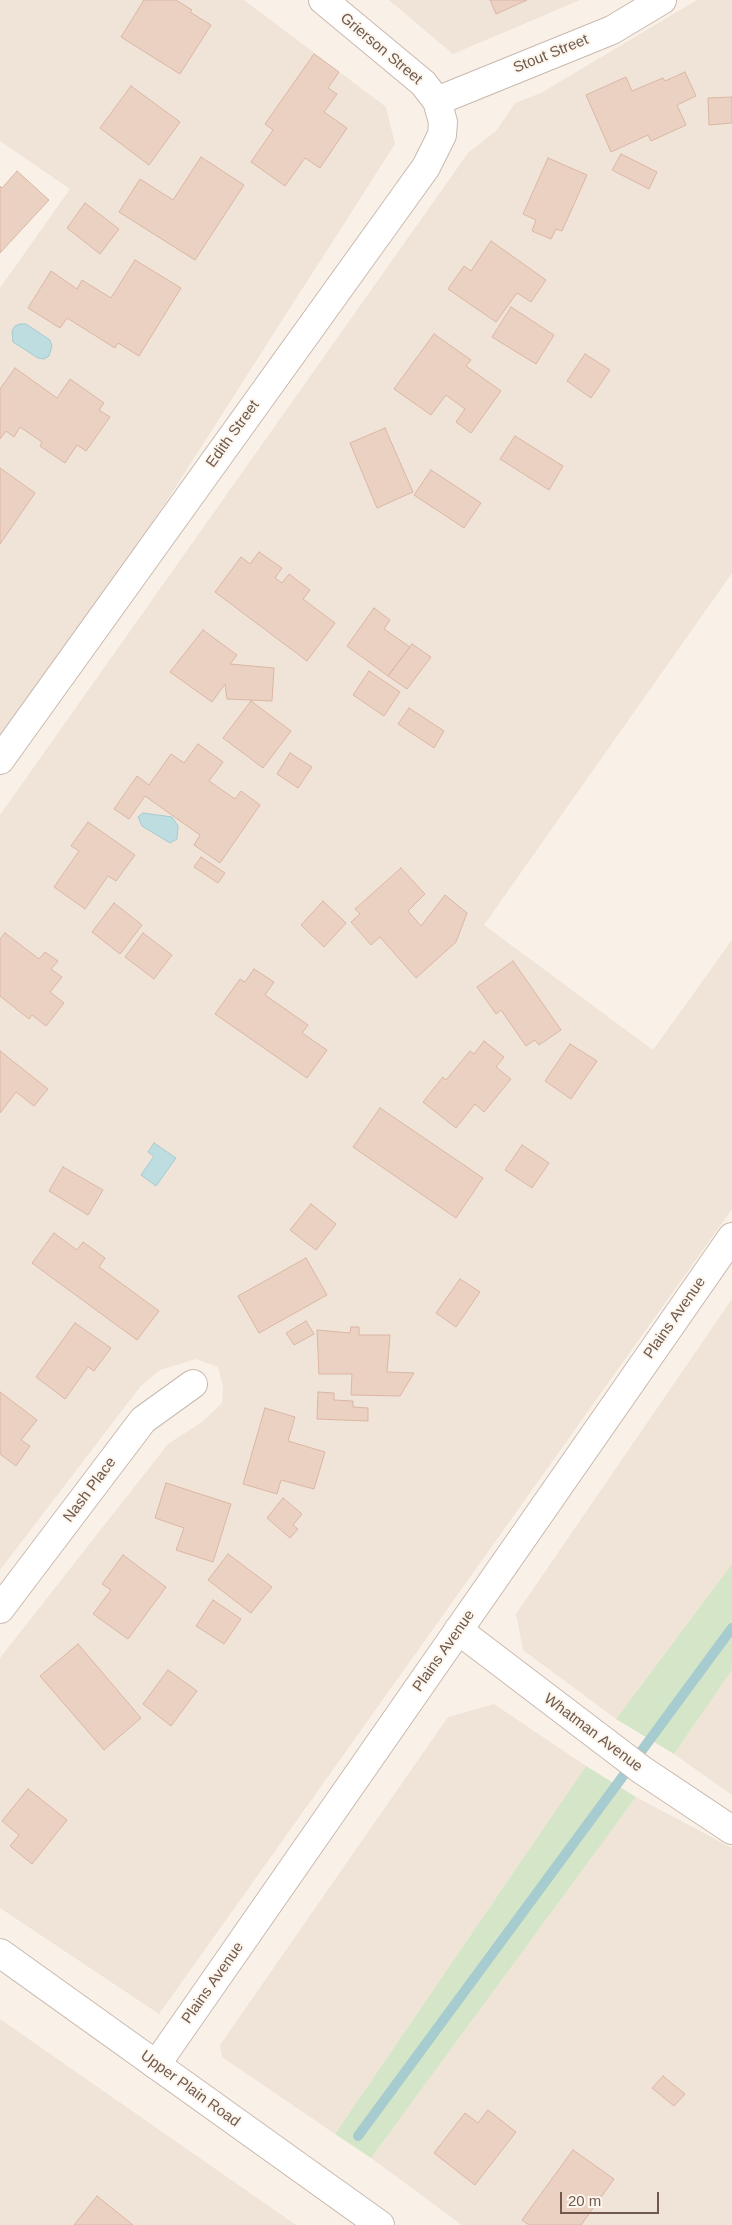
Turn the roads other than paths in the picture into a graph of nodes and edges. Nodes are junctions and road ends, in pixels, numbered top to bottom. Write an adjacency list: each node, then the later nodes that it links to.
1 (323, 0): 3 (street, Grierson Street)
2 (662, 0): 3 (street, Stout Street)
3 (437, 101): 4 (street, Edith Street)
4 (0, 760)
5 (732, 1237): 8 (street, Plains Avenue)
6 (193, 1384): 7 (street, Nash Place)
7 (0, 1609)
8 (458, 1630): 9 (street, Whatman Avenue); 11 (street, Plains Avenue)
9 (732, 1830)
10 (0, 1953): 11 (street, Upper Plain Road)
11 (156, 2065): 12 (street, Upper Plain Road)
12 (380, 2225)

